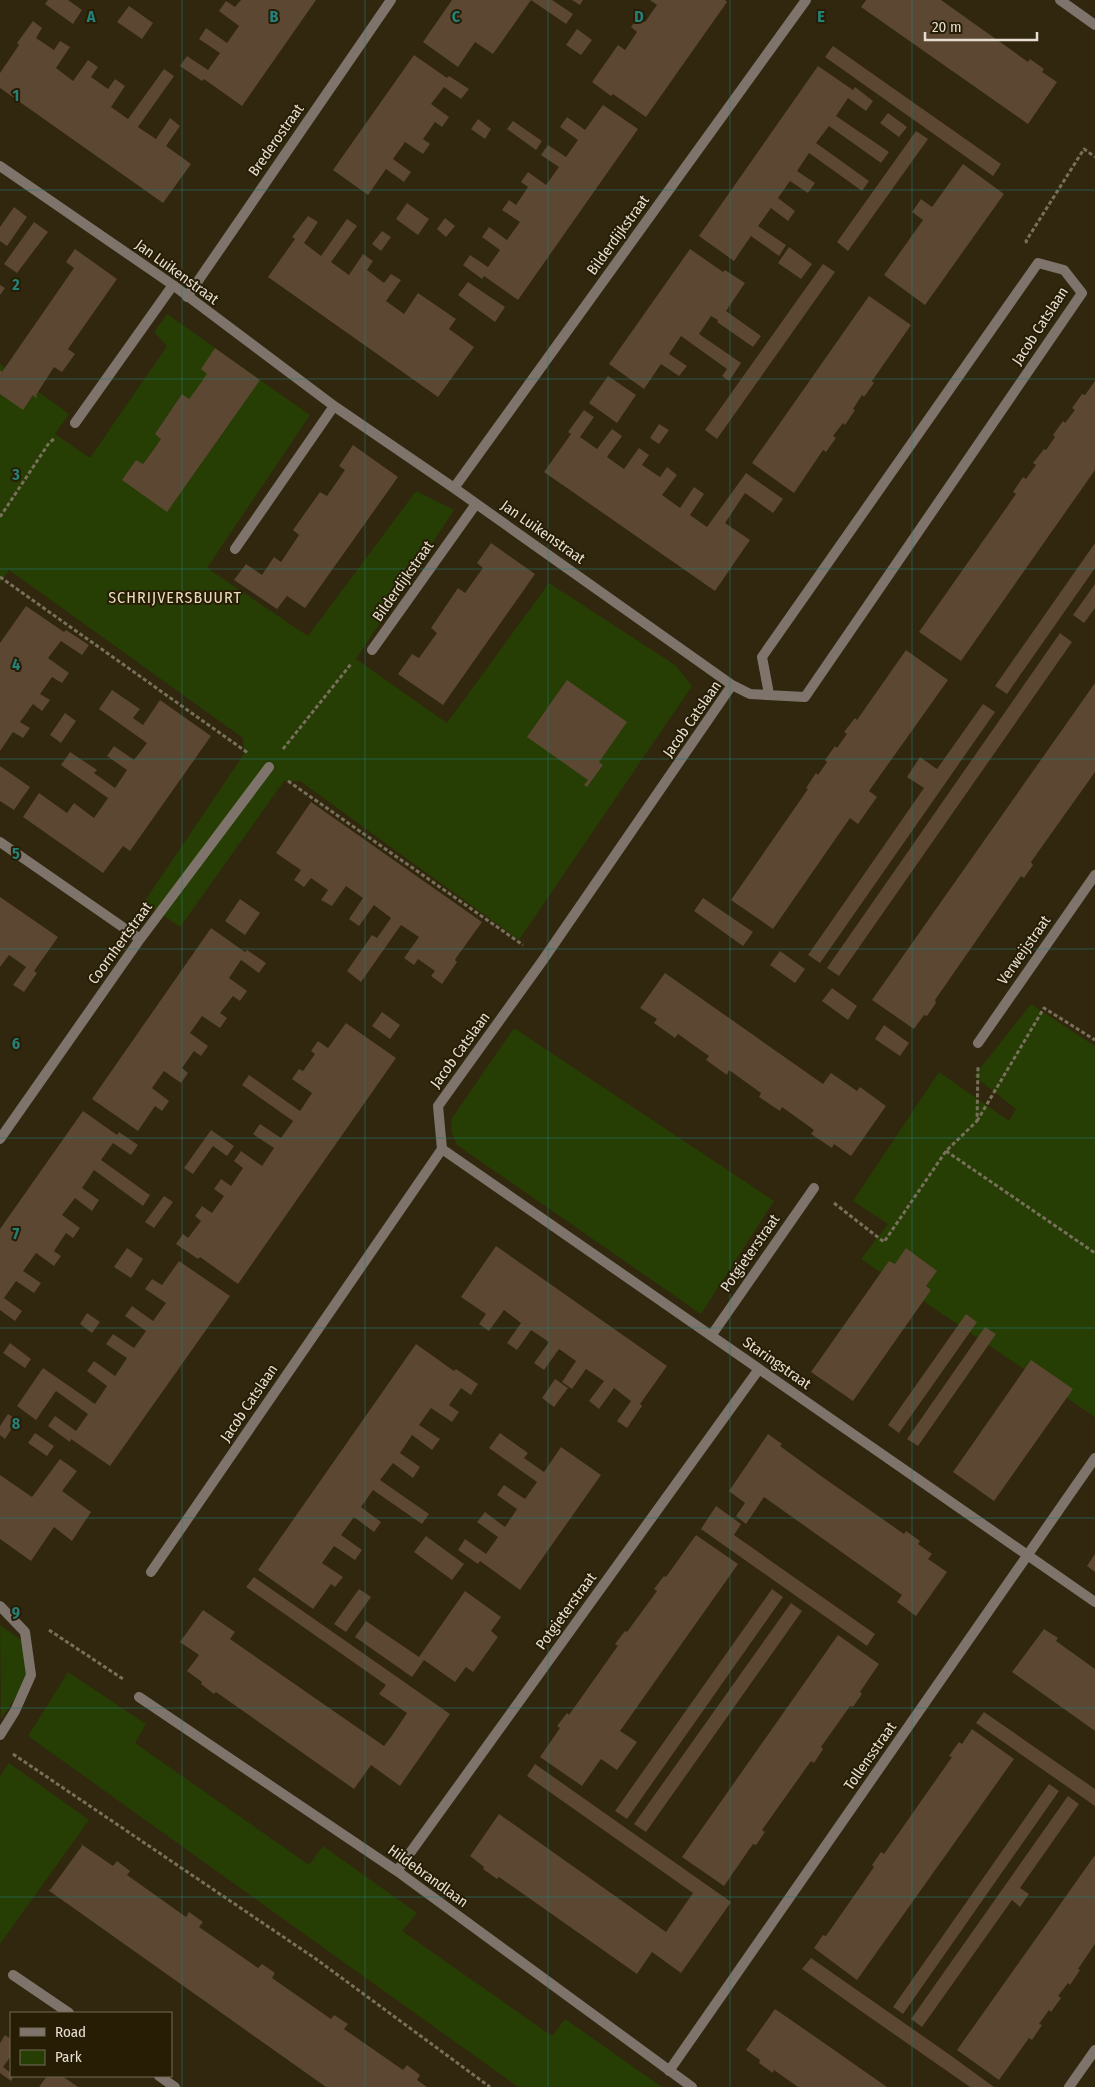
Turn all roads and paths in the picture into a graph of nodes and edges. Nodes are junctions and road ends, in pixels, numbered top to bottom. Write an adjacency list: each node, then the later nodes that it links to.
1 (391, 0): 9 (street, Brederostraat)
2 (806, 0): 12 (street, Bilderdijkstraat)
3 (1060, 0): 4 (street)
4 (1095, 25)
5 (1095, 157): 7 (path)
6 (0, 166): 8 (street, Jan Luikenstraat)
7 (1038, 263): 18 (street); 18 (street, Jacob Catslaan)
8 (172, 286): 9 (street, Jan Luikenstraat); 11 (street)
9 (186, 297): 10 (street, Jan Luikenstraat)
10 (334, 406): 12 (street, Jan Luikenstraat); 15 (street)
11 (74, 423): 14 (path)
12 (454, 488): 13 (street, Jan Luikenstraat)
13 (476, 504): 16 (street, Bilderdijkstraat); 17 (street, Jan Luikenstraat)
14 (0, 517)
15 (236, 549)
16 (372, 650): 19 (path)
17 (732, 685): 18 (street, Jacob Catslaan); 27 (street, Jacob Catslaan)
18 (769, 694)
19 (268, 767): 22 (street, Coornhertstraat)
20 (0, 842): 22 (street)
21 (1095, 875): 24 (street, Verweijstraat)
22 (140, 939): 26 (street, Coornhertstraat)
23 (1095, 1040): 25 (path)
24 (978, 1043): 25 (path)
25 (977, 1121): 28 (path)
26 (0, 1139)
27 (442, 1149): 31 (street, Staringstraat); 35 (street, Jacob Catslaan)
28 (946, 1151): 29 (path); 30 (path)
29 (814, 1188): 31 (street, Potgieterstraat)
30 (1095, 1253)
31 (712, 1336): 32 (street, Staringstraat)
32 (759, 1369): 34 (street, Staringstraat); 42 (street, Potgieterstraat)
33 (1095, 1458): 34 (street, Tollensstraat)
34 (1028, 1555): 36 (street, Staringstraat); 46 (street, Tollensstraat)
35 (151, 1572)
36 (1095, 1602)
37 (0, 1606): 38 (street)
38 (25, 1632): 39 (path); 40 (street)
39 (140, 1697): 42 (street, Hildebrandlaan)
40 (0, 1735)
41 (8, 1750): 49 (path)
42 (397, 1871): 46 (street, Hildebrandlaan)
43 (13, 1975): 44 (street)
44 (67, 2012)
45 (1095, 2050): 51 (street)
46 (670, 2071): 50 (street, Hildebrandlaan)
47 (160, 2077): 48 (street)
48 (175, 2087)
49 (490, 2087)
50 (692, 2087)
51 (1069, 2087)

